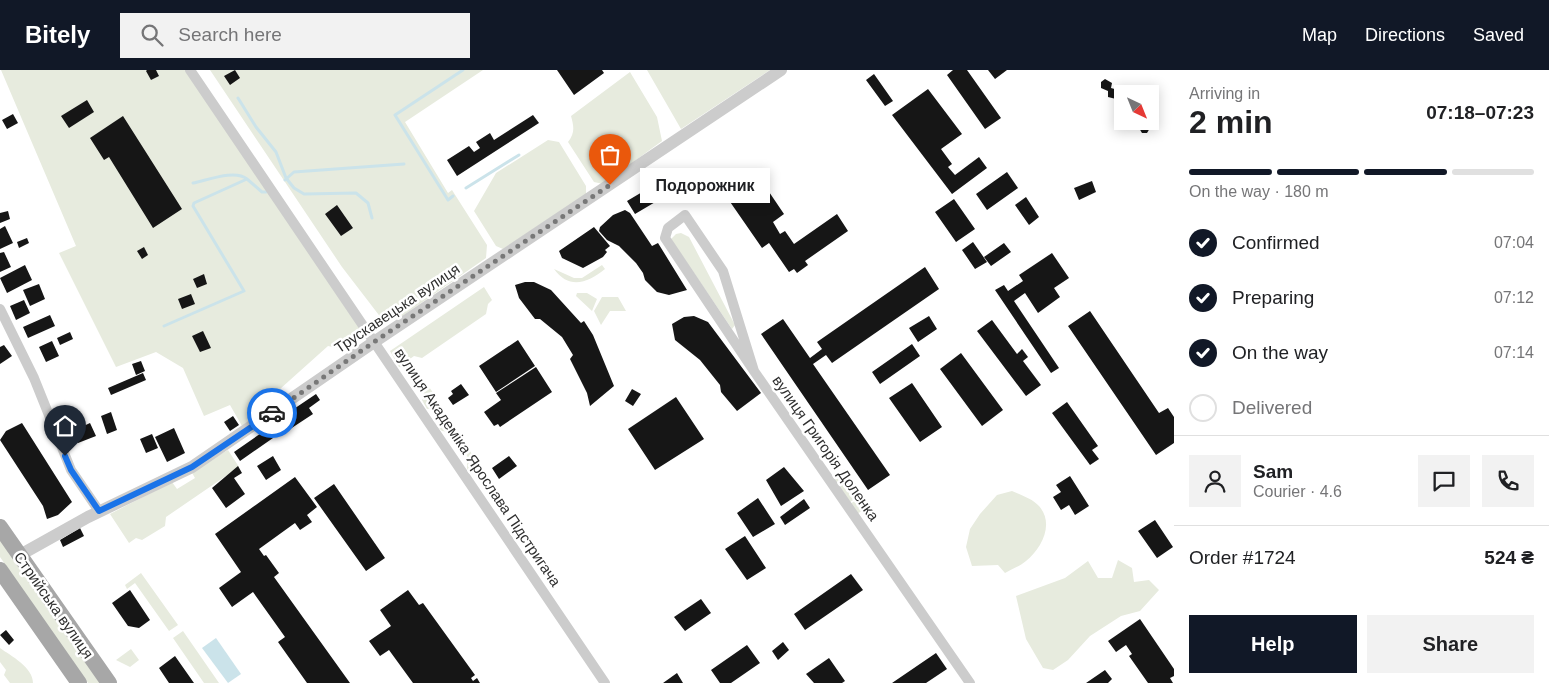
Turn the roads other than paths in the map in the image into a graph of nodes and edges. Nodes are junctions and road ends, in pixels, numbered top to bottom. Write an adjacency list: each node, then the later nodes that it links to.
1 (190, 70): 4 (street, вулиця Академіка Ярослава Підстригача)
2 (781, 70): 4 (street, Трускавецька вулиця)
3 (0, 309): 6 (street)
4 (374, 342): 6 (street, Трускавецька вулиця); 12 (street, вулиця Академіка Ярослава Підстригача)
5 (754, 371): 5 (street, вулиця Григорія Доленка); 13 (street, вулиця Григорія Доленка)
6 (99, 511): 8 (street, Трускавецька вулиця)
7 (0, 527): 8 (main road, Стрийська вулиця)
8 (20, 555): 11 (main road, Стрийська вулиця)
9 (0, 570): 10 (main road, Стрийська вулиця)
10 (79, 683)
11 (109, 683)
12 (605, 683)
13 (970, 683)

